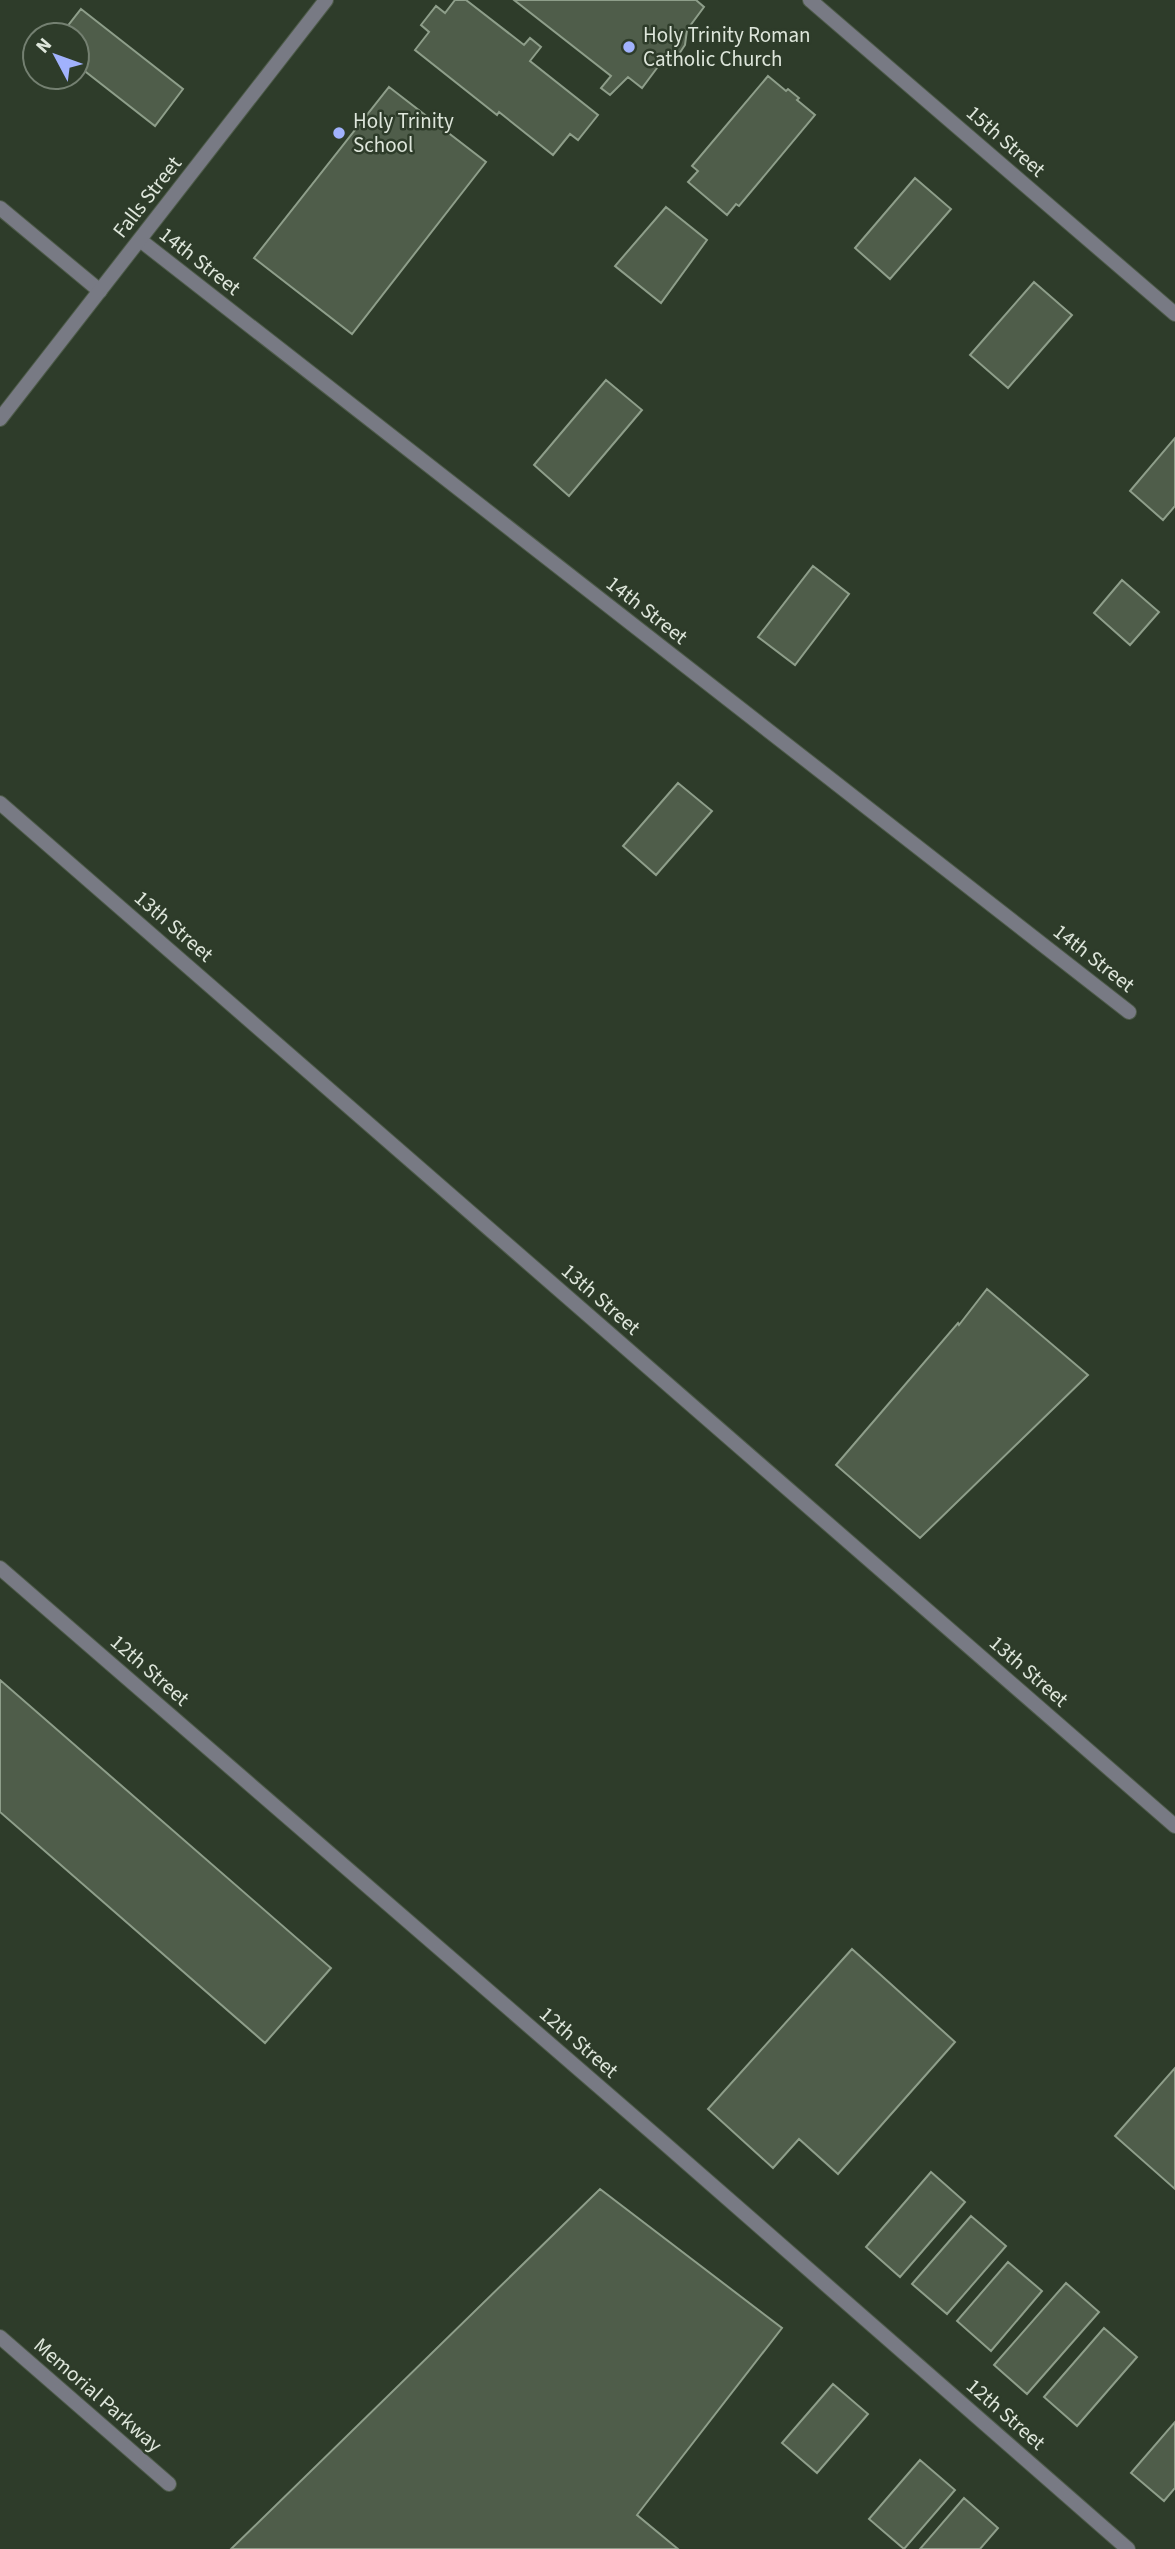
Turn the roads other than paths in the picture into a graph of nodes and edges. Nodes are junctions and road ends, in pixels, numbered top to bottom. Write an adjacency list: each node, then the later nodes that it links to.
1 (326, 0): 4 (street, Falls Street)
2 (810, 0): 6 (street, 15th Street)
3 (0, 208): 5 (street)
4 (140, 240): 5 (street, Falls Street); 9 (street, 14th Street)
5 (100, 291): 7 (street, Falls Street)
6 (1175, 314)
7 (0, 419)
8 (0, 803): 11 (street, 13th Street)
9 (1129, 1012)
10 (0, 1568): 14 (street, 12th Street)
11 (1175, 1826)
12 (0, 2337): 13 (street, Memorial Parkway)
13 (169, 2484)
14 (1128, 2549)

